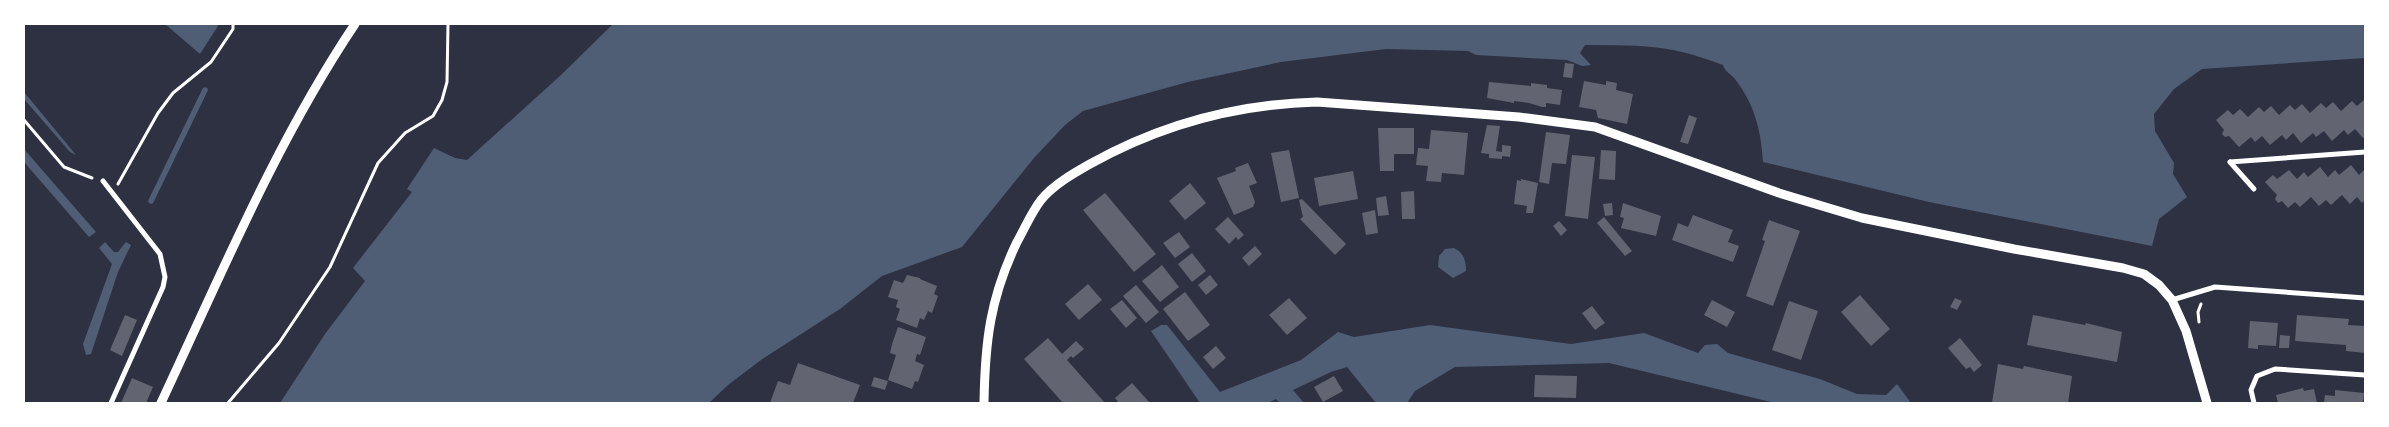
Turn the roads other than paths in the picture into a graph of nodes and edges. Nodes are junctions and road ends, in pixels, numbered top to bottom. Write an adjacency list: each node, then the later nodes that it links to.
1 (355, 24): 9 (street)
2 (2365, 152): 4 (street)
3 (103, 181): 8 (street)
4 (2254, 189)
5 (2365, 298): 6 (street)
6 (2172, 300): 10 (street); 11 (street)
7 (2365, 375): 12 (street)
8 (112, 403)
9 (161, 403)
10 (984, 403)
11 (2207, 403)
12 (2254, 403)

